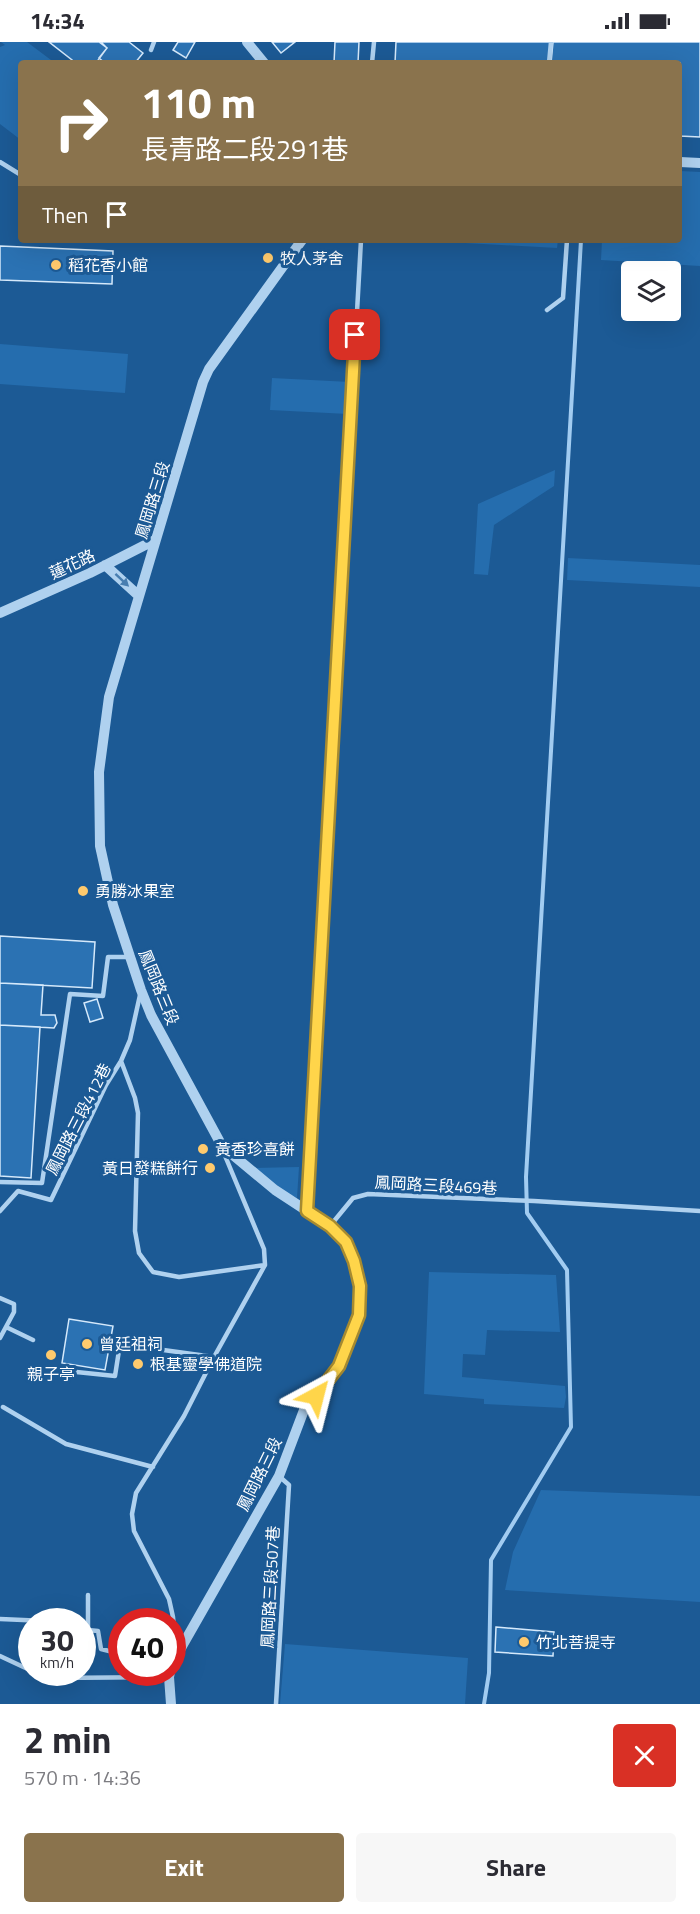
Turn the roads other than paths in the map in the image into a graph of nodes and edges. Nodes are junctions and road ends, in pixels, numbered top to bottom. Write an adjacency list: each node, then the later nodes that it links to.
1 (154, 42): 5 (lane)
2 (247, 42): 6 (street)
3 (374, 42): 7 (lane)
4 (551, 42): 8 (lane)
5 (151, 50)
6 (262, 60)
7 (372, 60)
8 (549, 60)
9 (0, 162): 12 (lane)
10 (682, 162): 11 (street)
11 (700, 163)
12 (18, 173)
13 (300, 243): 17 (street, 鳳岡路三段)
14 (361, 243): 27 (lane)
15 (567, 243): 16 (lane)
16 (548, 310)
17 (155, 540): 18 (street, 蓮花路); 19 (street, 鳳岡路三段)
18 (105, 565): 19 (street, one-way to 19); 20 (street, 蓮花路)
19 (139, 596): 21 (street, 鳳岡路三段)
20 (0, 613)
21 (130, 957): 22 (street, 鳳岡路三段); 25 (lane)
22 (141, 990): 23 (lane, 鳳岡路三段412巷); 24 (street, 鳳岡路三段)
23 (121, 1061): 26 (lane, 鳳岡路三段412巷); 30 (lane)
24 (222, 1146): 27 (street, 鳳岡路三段); 30 (lane)
25 (0, 1182)
26 (0, 1211)
27 (307, 1211): 29 (street, 鳳岡路三段)
28 (700, 1211): 29 (lane, 鳳岡路三段469巷)
29 (330, 1226): 39 (street, 鳳岡路三段)
30 (265, 1265): 35 (lane)
31 (0, 1298): 32 (lane)
32 (6, 1327): 33 (lane); 34 (lane)
33 (0, 1338)
34 (33, 1340)
35 (214, 1357): 36 (lane); 38 (lane)
36 (57, 1370)
37 (3, 1407): 38 (lane)
38 (153, 1467): 41 (lane)
39 (279, 1476): 44 (street, 鳳岡路三段); 50 (lane, 鳳岡路三段507巷)
40 (88, 1595): 45 (lane)
41 (171, 1608)
42 (0, 1619): 43 (lane)
43 (18, 1620)
44 (186, 1638)
45 (108, 1651)
46 (0, 1656): 47 (lane)
47 (18, 1665)
48 (171, 1686): 49 (street, 鳳岡路三段)
49 (171, 1704)
50 (276, 1704)

